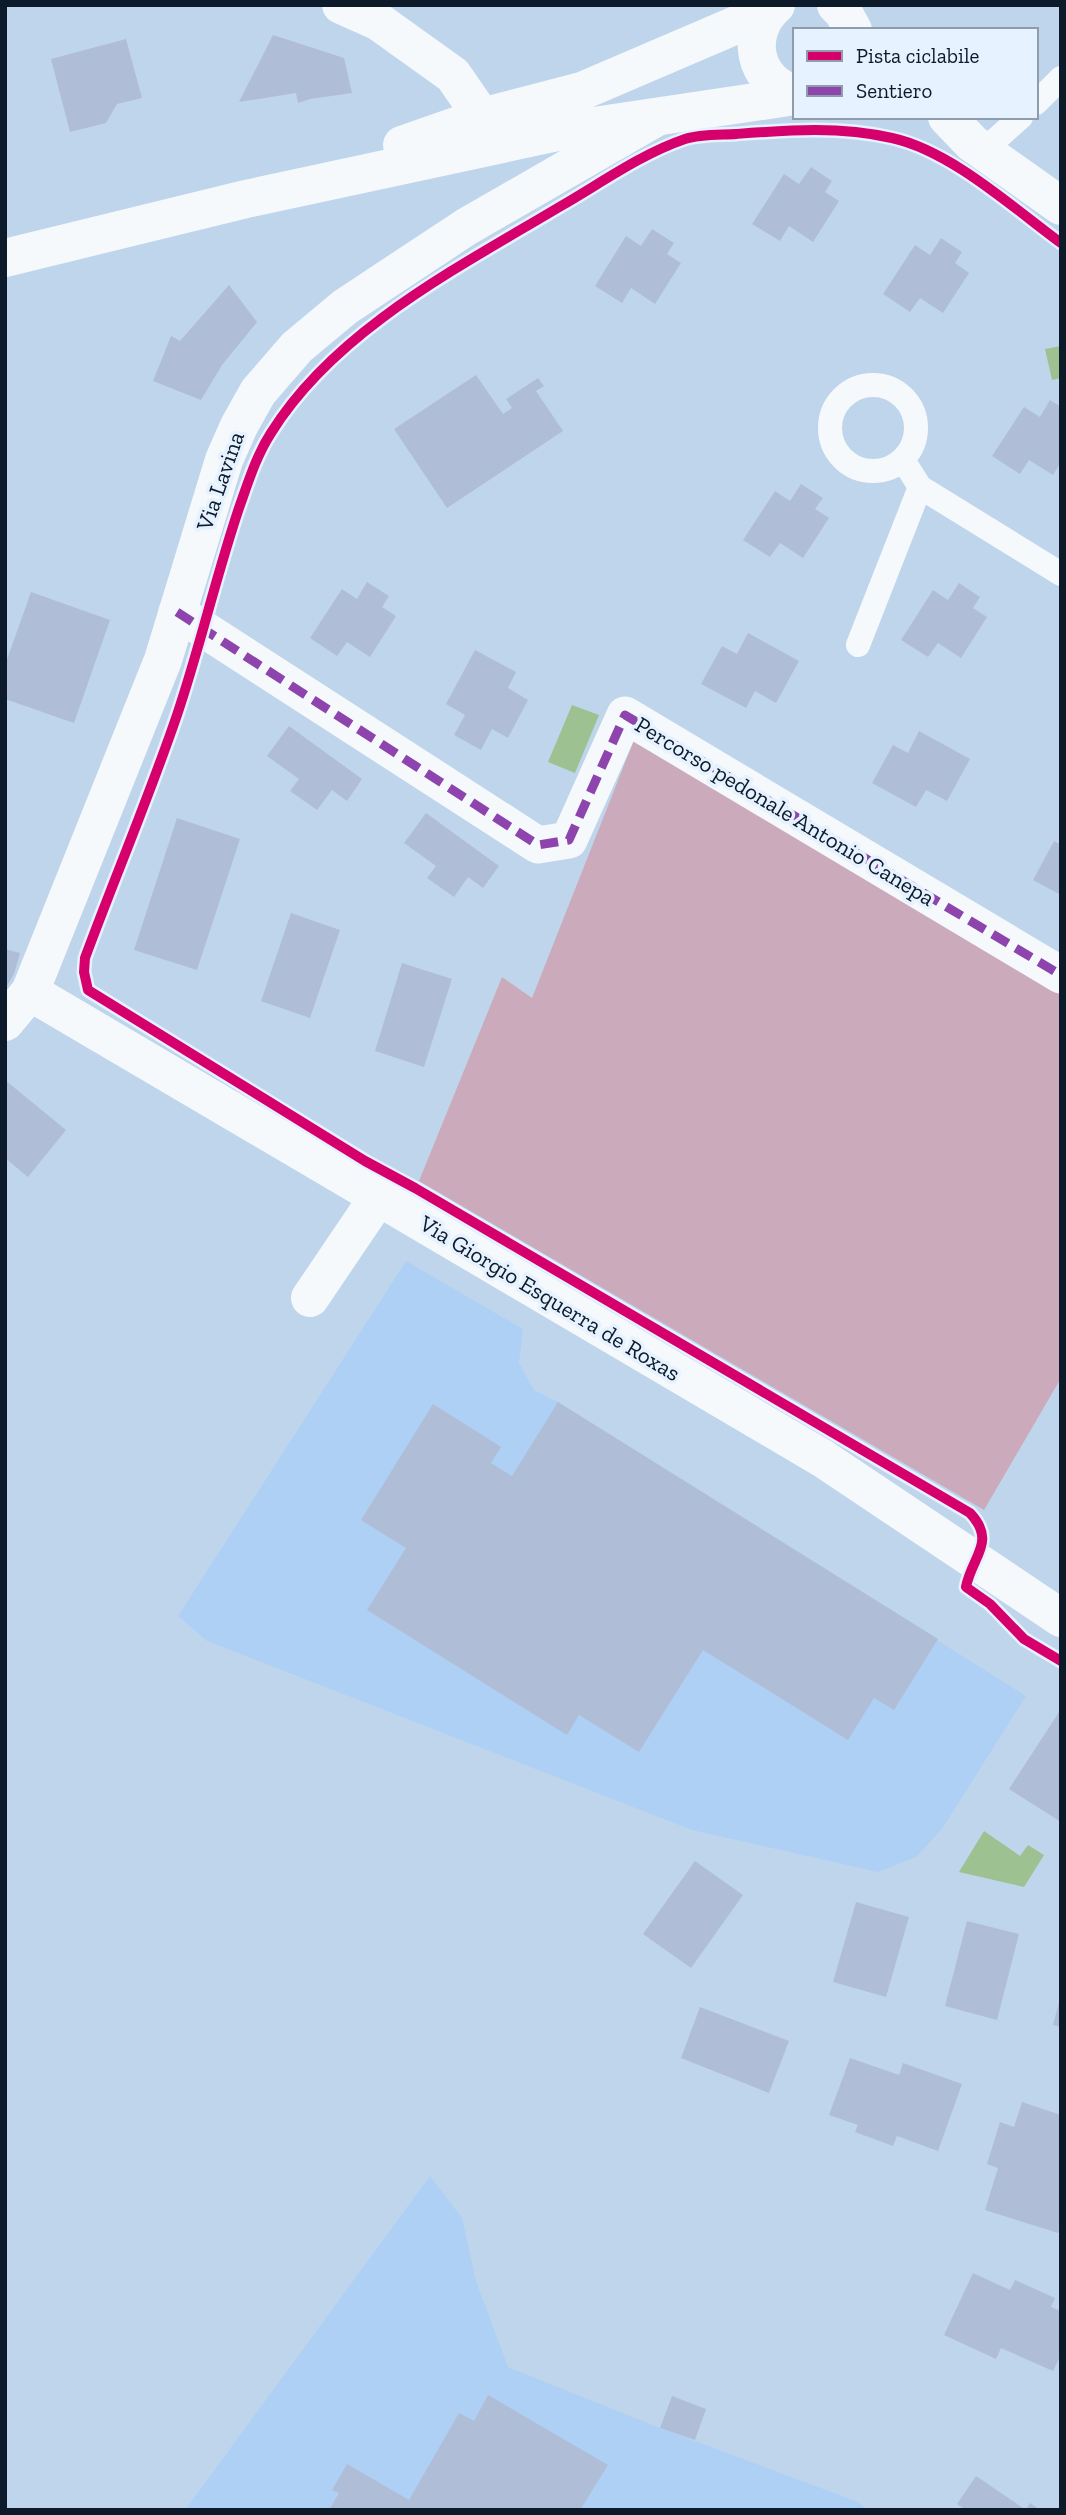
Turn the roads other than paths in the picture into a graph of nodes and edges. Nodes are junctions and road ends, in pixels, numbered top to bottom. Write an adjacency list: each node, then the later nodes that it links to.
1 (341, 5): 11 (street)
2 (836, 5): 5 (street)
3 (855, 5): 6 (street)
4 (774, 7): 8 (street); 11 (street)
5 (853, 28)
6 (854, 28)
7 (1061, 78): 10 (lane)
8 (793, 94)
9 (793, 95): 12 (street)
10 (1038, 101)
11 (482, 117): 16 (street)
12 (657, 117): 16 (street); 22 (street, Via Lavina)
13 (921, 119): 15 (street)
14 (1016, 119): 15 (lane)
15 (968, 137): 17 (street)
16 (246, 199): 18 (street)
17 (1061, 206)
18 (5, 258)
19 (903, 460): 20 (lane)
20 (920, 486): 21 (lane); 23 (lane)
21 (1061, 574)
22 (177, 612): 24 (street, Percorso pedonale Antonio Canepa); 25 (street, Via Lavina)
23 (858, 645)
24 (1061, 975)
25 (30, 992): 26 (street, Via Lavina); 27 (street, Via Giorgio Esquerra de Roxas)
26 (5, 1022)
27 (379, 1196): 28 (street); 29 (street, Via Giorgio Esquerra de Roxas)
28 (310, 1298)
29 (1061, 1618)

